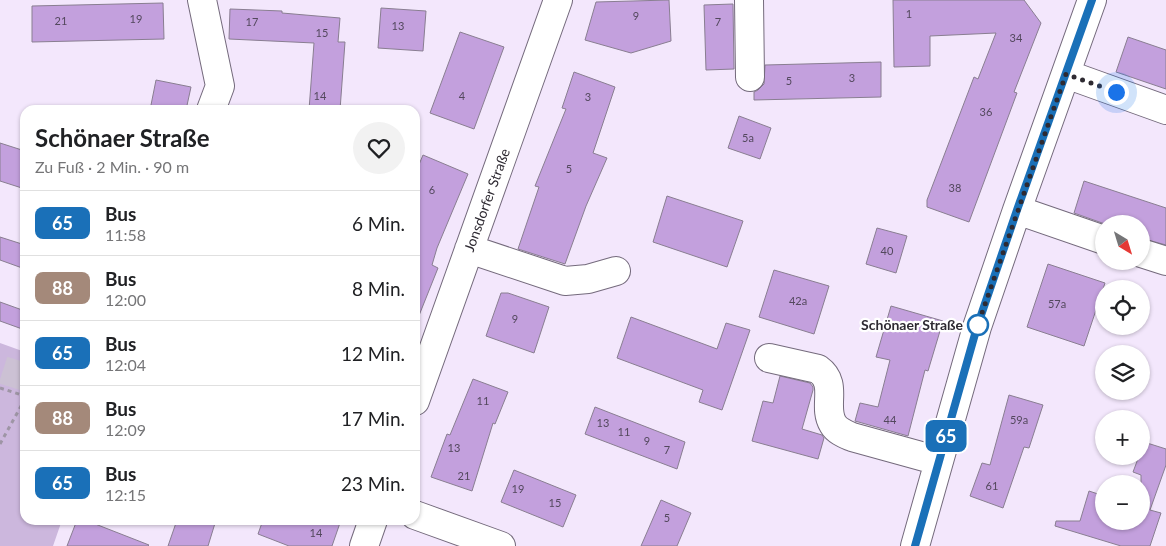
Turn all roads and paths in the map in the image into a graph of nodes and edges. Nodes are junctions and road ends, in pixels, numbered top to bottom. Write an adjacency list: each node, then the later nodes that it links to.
1 (202, 0): 7 (street)
2 (558, 0): 11 (street, Jonsdorfer Straße)
3 (750, 0): 6 (street)
4 (1092, 0): 5 (street)
5 (1066, 74): 8 (street); 9 (street)
6 (750, 77)
7 (213, 105)
8 (1166, 110)
9 (1017, 210): 10 (street); 21 (street)
10 (1095, 237)
11 (469, 249): 14 (street); 16 (street, Jonsdorfer Straße)
12 (1150, 255): 13 (street)
13 (1166, 261)
14 (616, 271)
15 (768, 358): 21 (street)
16 (420, 386)
17 (0, 388): 18 (path)
18 (20, 395)
19 (20, 406): 20 (path)
20 (0, 444)
21 (939, 461): 26 (street)
22 (420, 517): 25 (street)
23 (371, 525): 24 (street)
24 (364, 546)
25 (501, 546)
26 (915, 546)

